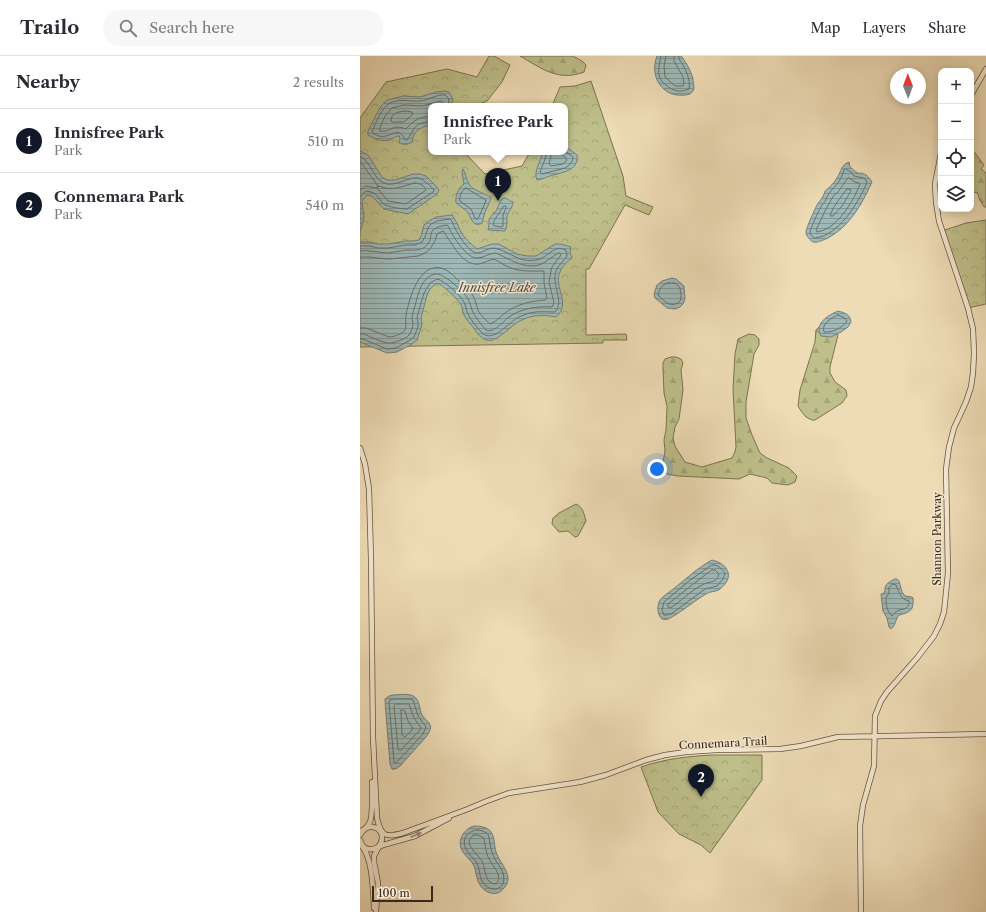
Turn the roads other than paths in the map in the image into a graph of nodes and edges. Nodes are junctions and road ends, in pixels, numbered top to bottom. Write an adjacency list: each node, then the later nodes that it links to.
1 (986, 69): 2 (street)
2 (974, 89)
3 (938, 169): 6 (street, Shannon Parkway)
4 (360, 448): 7 (street)
5 (986, 734): 6 (street, Connemara Trail)
6 (875, 736): 8 (street, Connemara Trail); 16 (street, Shannon Parkway)
7 (373, 737): 9 (street); 10 (street)
8 (468, 809): 10 (street, Connemara Trail); 14 (street, Connemara Trail, one-way to 8)
9 (362, 831): 10 (street, Connemara Trail); 11 (street)
10 (380, 831): 14 (street)
11 (360, 835)
12 (360, 840): 13 (street)
13 (361, 845): 14 (street); 15 (street)
14 (379, 847): 15 (street)
15 (375, 912)
16 (861, 912)

